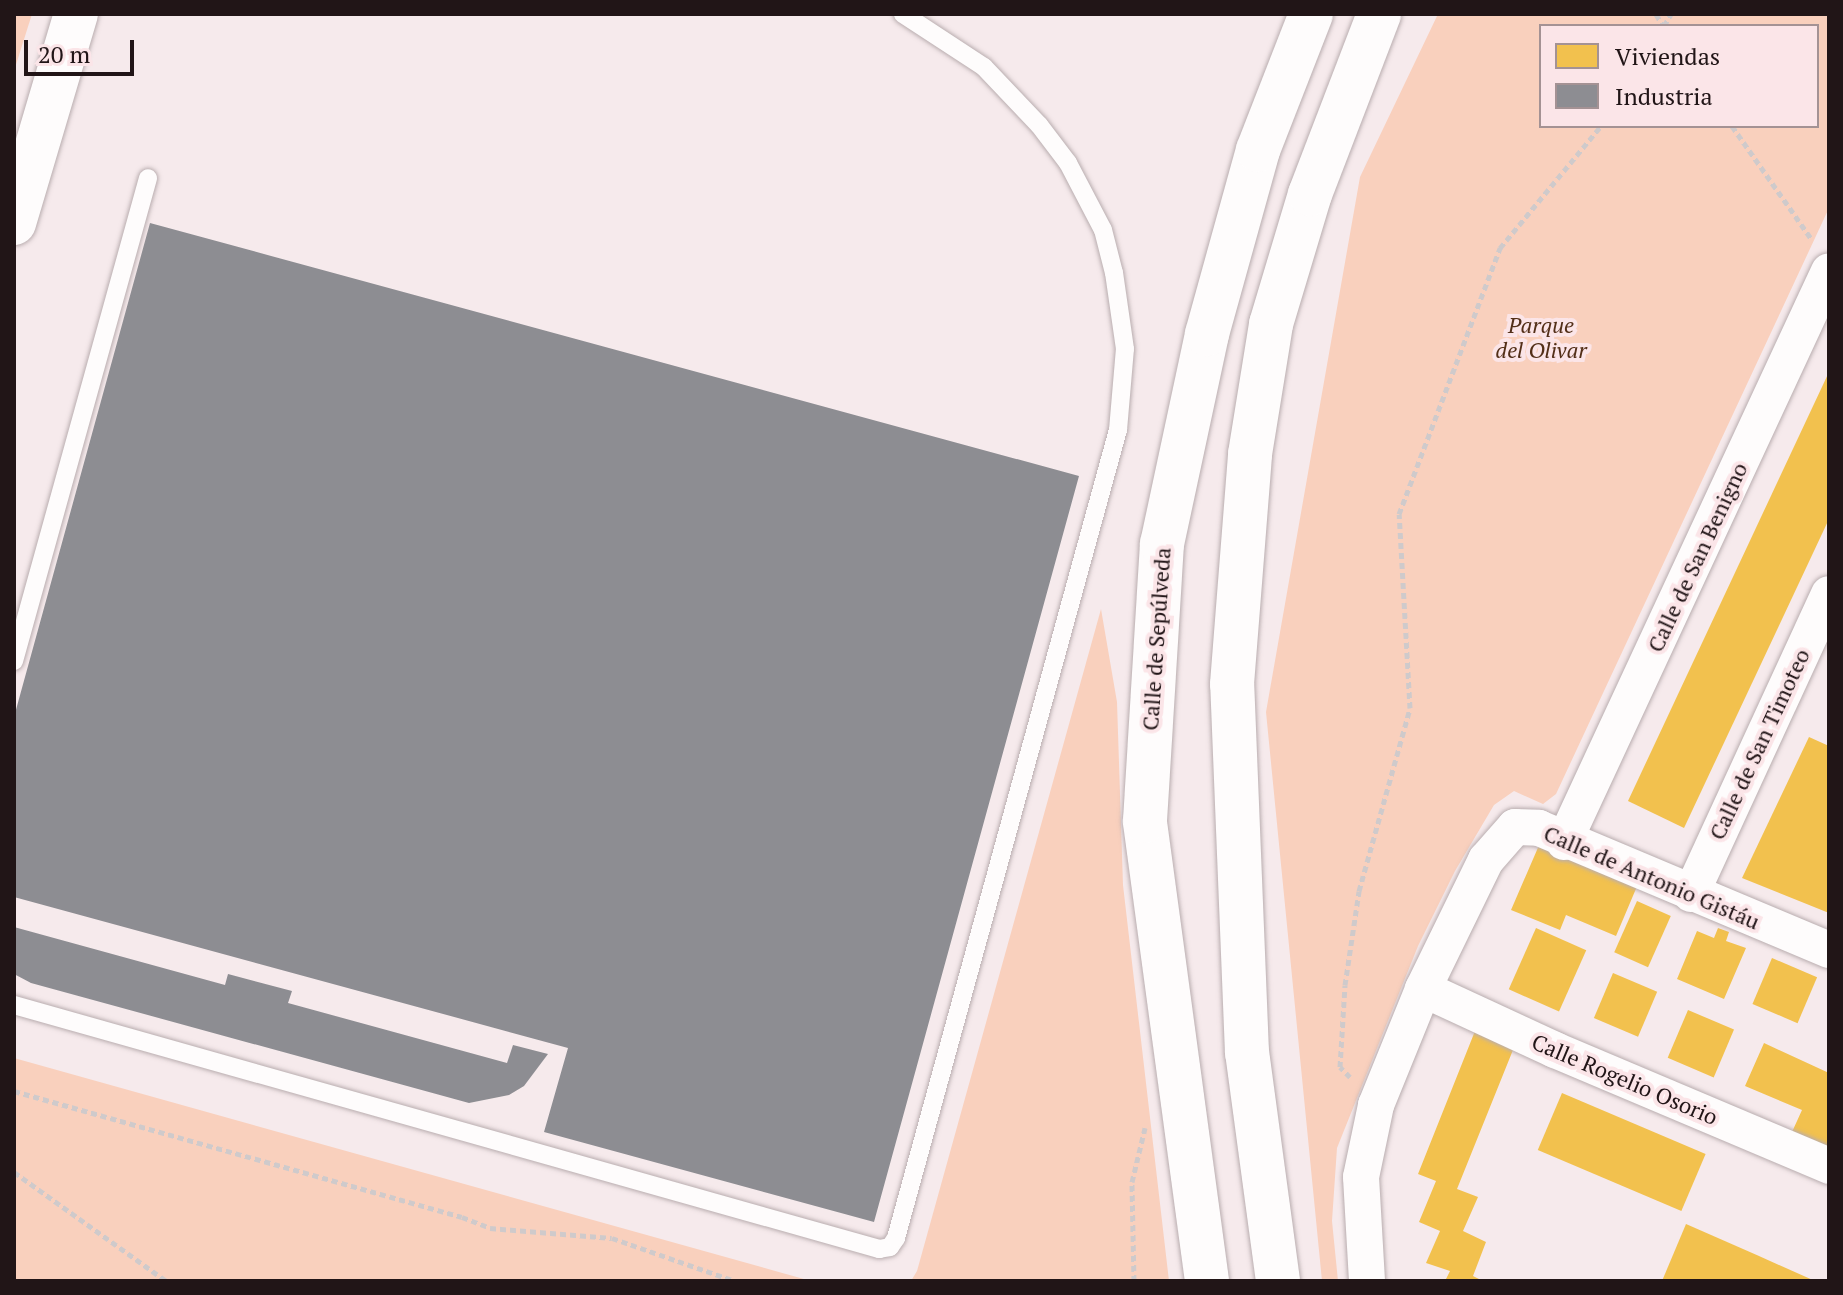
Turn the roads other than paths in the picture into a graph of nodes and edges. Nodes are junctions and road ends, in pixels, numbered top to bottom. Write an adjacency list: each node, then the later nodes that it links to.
1 (76, 14): 7 (street)
2 (903, 14): 4 (lane)
3 (1379, 14): 18 (street)
4 (932, 22): 15 (lane)
5 (1301, 22): 17 (street, Calle de Sepúlveda)
6 (148, 178): 10 (lane)
7 (14, 223)
8 (1824, 260): 11 (street, Calle de San Benigno)
9 (1829, 594): 12 (street, Calle de San Timoteo)
10 (14, 661)
11 (1564, 842): 12 (street, Calle de Antonio Gistáu); 14 (street, Calle de Antonio Gistáu)
12 (1691, 894): 13 (street, Calle de Antonio Gistáu)
13 (1829, 950)
14 (1423, 989): 16 (street, Calle Rogelio Osorio); 19 (street)
15 (14, 1005)
16 (1829, 1166)
17 (1207, 1281)
18 (1278, 1281)
19 (1367, 1281)

